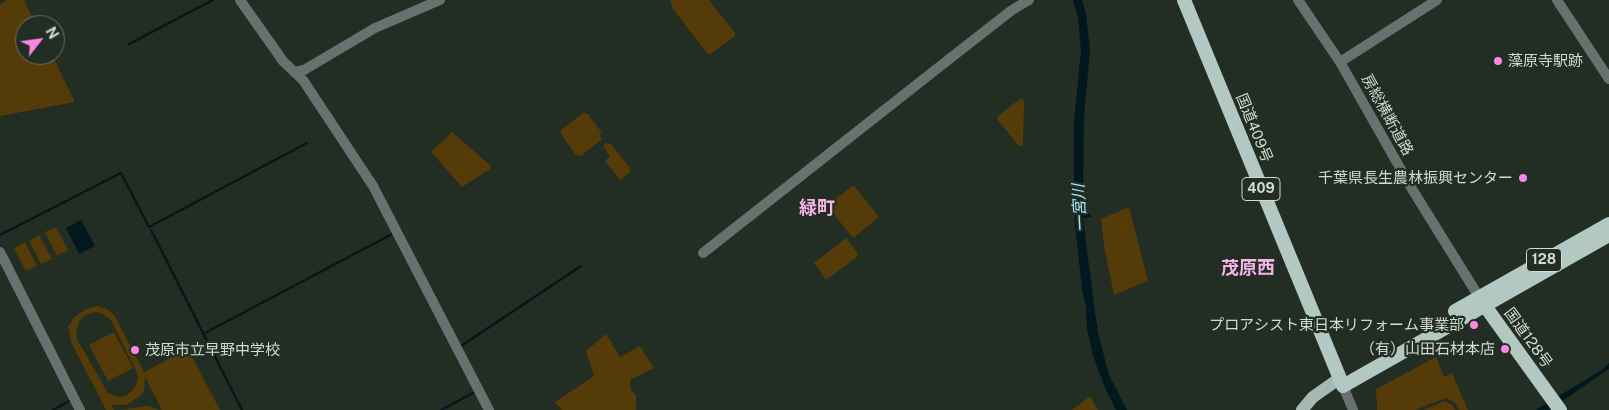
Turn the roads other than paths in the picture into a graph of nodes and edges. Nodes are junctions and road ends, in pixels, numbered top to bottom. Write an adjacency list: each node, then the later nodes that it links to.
1 (240, 0): 9 (street)
2 (440, 0): 9 (street)
3 (1028, 0): 14 (street)
4 (1184, 0): 16 (highway, 国道409号 / 409)
5 (1298, 0): 8 (street, 房総横断道路)
6 (1437, 0): 8 (street)
7 (1557, 0): 10 (street)
8 (1340, 62): 15 (street, 房総横断道路)
9 (294, 72): 18 (street)
10 (1609, 80)
11 (1609, 224): 15 (highway, 128)
12 (1609, 235): 15 (highway, 国道128号 / 128)
13 (0, 252): 17 (street)
14 (703, 253)
15 (1482, 301): 16 (highway); 22 (highway, 国道128号)
16 (1341, 382): 19 (main road); 20 (main road); 21 (street)
17 (80, 410)
18 (489, 410)
19 (1302, 410)
20 (1311, 410)
21 (1353, 410)
22 (1560, 410)

